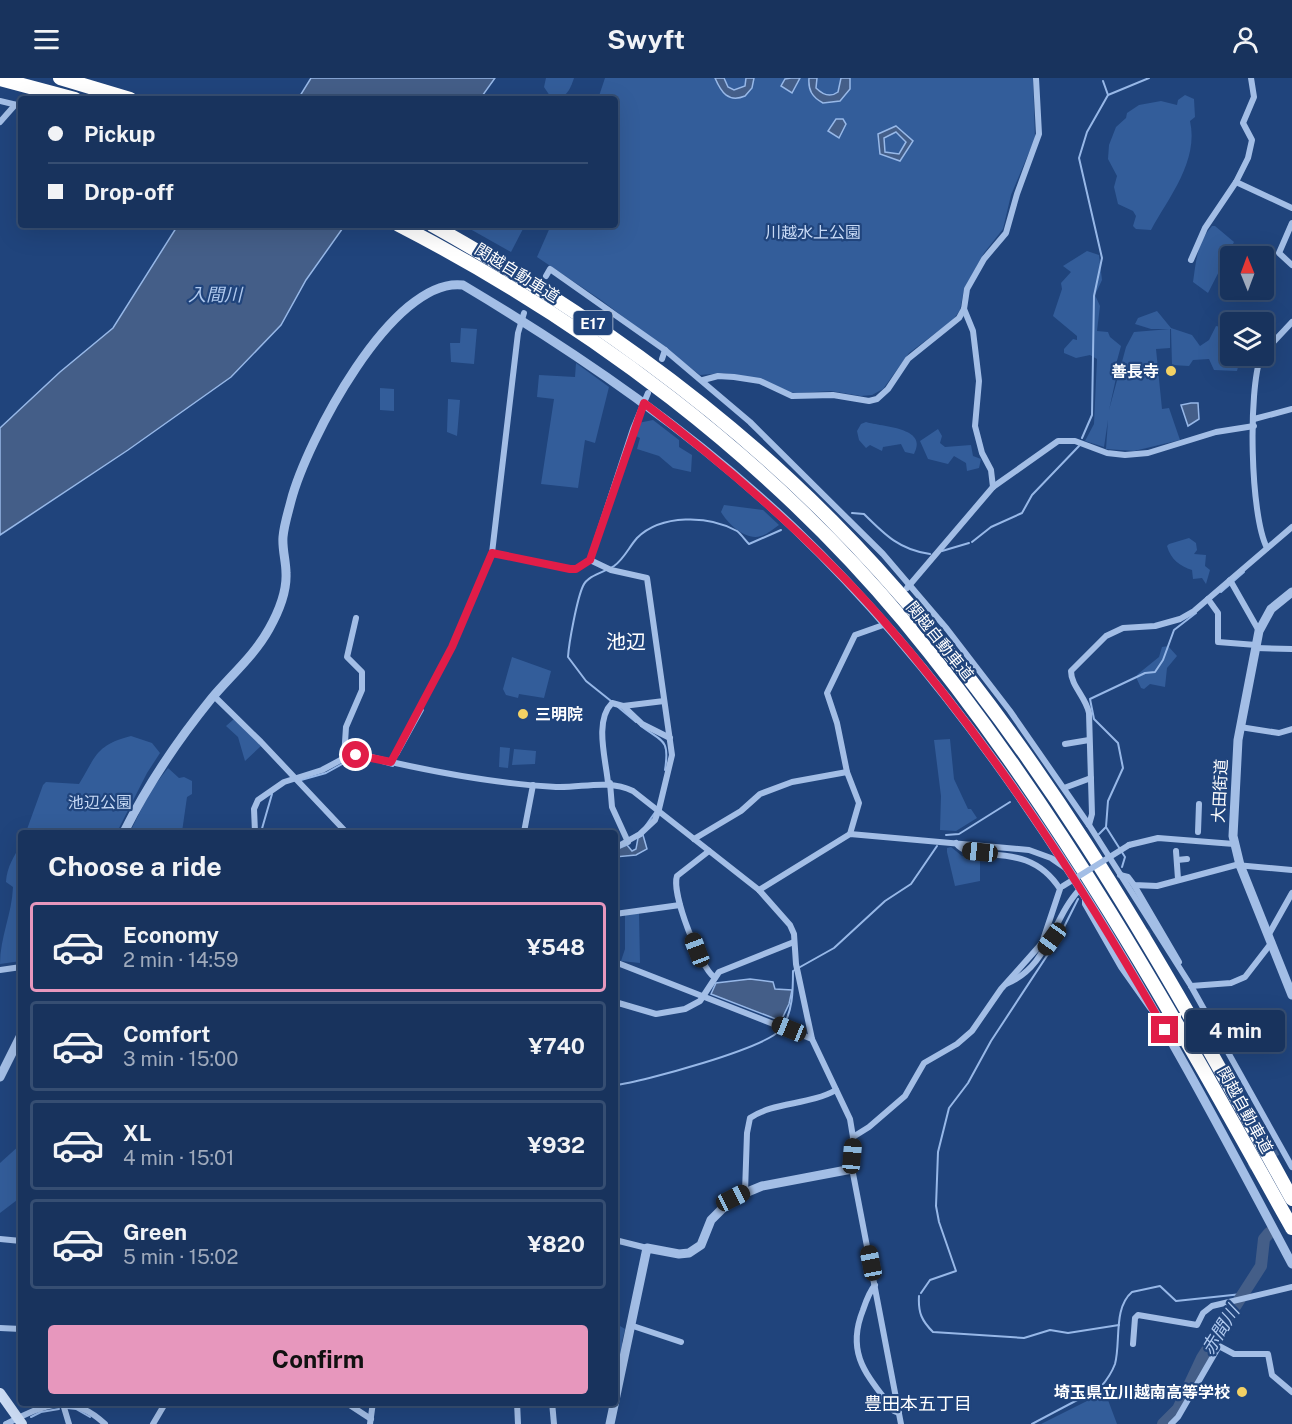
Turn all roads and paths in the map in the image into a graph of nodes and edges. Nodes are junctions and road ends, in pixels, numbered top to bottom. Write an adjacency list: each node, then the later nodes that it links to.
1 (0, 78): 5 (highway)
2 (60, 78): 6 (highway)
3 (1036, 78): 18 (street)
4 (1251, 78): 10 (street)
5 (65, 96)
6 (120, 96)
7 (0, 101): 8 (street)
8 (18, 105): 9 (street)
9 (0, 122)
10 (1236, 182): 11 (street); 15 (street)
11 (1292, 208)
12 (1292, 223): 16 (street)
13 (405, 228): 112 (highway, 関越自動車道 / E17)
14 (437, 228): 111 (highway, 関越自動車道 / E17)
15 (1191, 260)
16 (1292, 265)
17 (546, 276): 22 (street)
18 (964, 309): 25 (street); 30 (street)
19 (522, 316): 27 (street); 33 (street); 44 (street)
20 (1292, 322): 21 (street)
21 (1274, 341)
22 (665, 350): 23 (street); 25 (street)
23 (662, 359)
24 (1258, 366): 29 (street)
25 (703, 380): 36 (street)
26 (648, 393): 27 (street)
27 (644, 403): 34 (street); 40 (street)
28 (1292, 409): 29 (street)
29 (1254, 423): 30 (street); 32 (street)
30 (993, 487): 36 (street)
31 (1292, 527): 32 (street)
32 (1267, 548): 35 (street)
33 (492, 553): 34 (street); 53 (street)
34 (590, 560): 45 (street)
35 (1232, 583): 38 (street); 41 (street)
36 (908, 586): 59 (street)
37 (1292, 592): 41 (street, 大田街道)
38 (1210, 601): 42 (street); 50 (street)
39 (356, 618): 52 (street)
40 (884, 619): 54 (street); 79 (street)
41 (1259, 631): 42 (street, 大田街道)
42 (1256, 647): 43 (street); 47 (street, 大田街道)
43 (1292, 650)
44 (214, 696): 56 (street); 63 (street)
45 (664, 700): 46 (street); 49 (street)
46 (623, 706): 49 (street); 57 (street)
47 (1240, 727): 48 (street); 72 (street, 大田街道)
48 (1292, 729)
49 (670, 739): 61 (street)
50 (1089, 740): 51 (street); 55 (street)
51 (1065, 744)
52 (344, 758): 53 (street); 56 (street)
53 (391, 762): 58 (street)
54 (847, 772): 68 (street); 69 (street)
55 (1091, 778): 59 (street); 62 (street)
56 (297, 780): 64 (street); 65 (street)
57 (609, 783): 58 (street); 61 (street); 70 (street)
58 (533, 785): 66 (street)
59 (1064, 788): 62 (street)
60 (1199, 804): 67 (street)
61 (660, 809): 69 (street); 70 (street)
62 (1089, 825): 81 (street)
63 (125, 830)
64 (255, 830)
65 (344, 830)
66 (524, 830)
67 (1198, 832)
68 (850, 834): 71 (street); 85 (street)
69 (694, 839): 75 (street)
70 (628, 842): 73 (street)
71 (956, 843): 79 (street); 84 (street)
72 (1234, 844): 78 (street, 大田街道); 84 (street, bridge)
73 (618, 847)
74 (1176, 851): 77 (street)
75 (709, 852): 85 (street); 88 (street)
76 (1187, 859): 77 (street)
77 (1177, 860): 82 (street)
78 (1240, 865): 80 (street); 82 (street); 90 (street, 大田街道)
79 (1067, 869): 86 (street)
80 (1292, 870)
81 (1120, 875): 83 (street); 97 (street)
82 (1178, 879): 83 (street)
83 (1134, 885): 97 (street)
84 (1062, 888): 96 (street)
85 (759, 890): 91 (street)
86 (1082, 892): 96 (street); 117 (street)
87 (1292, 893): 90 (street)
88 (680, 905): 89 (street); 95 (street)
89 (618, 914)
90 (1270, 938): 97 (street); 98 (street, 大田街道)
91 (794, 942): 95 (street); 101 (street)
92 (618, 963): 99 (street)
93 (18, 967): 94 (street)
94 (0, 970)
95 (714, 977): 99 (street)
96 (1006, 985): 107 (street)
97 (1190, 985): 108 (street)
98 (1292, 995)
99 (704, 996): 100 (street); 101 (street)
100 (618, 1003)
101 (812, 1039): 106 (street)
102 (18, 1041): 104 (street)
103 (18, 1054): 104 (street)
104 (10, 1056): 105 (street)
105 (0, 1077)
106 (836, 1090): 107 (street); 110 (street)
107 (853, 1137): 109 (street)
108 (1292, 1167)
109 (852, 1169): 110 (street); 118 (street)
110 (745, 1192): 116 (street)
111 (1292, 1199)
112 (1292, 1228)
113 (0, 1239): 115 (street)
114 (618, 1241): 116 (street)
115 (18, 1242)
116 (647, 1248): 120 (street)
117 (1292, 1264)
118 (875, 1285): 137 (street); 137 (street)
119 (1292, 1287): 124 (street)
120 (630, 1325): 123 (street); 125 (street)
121 (0, 1328): 122 (street)
122 (18, 1329)
123 (681, 1342)
124 (1133, 1344)
125 (618, 1384)
126 (1292, 1392): 148 (street)
127 (0, 1393): 138 (main road)
128 (47, 1406): 138 (street)
129 (64, 1406): 141 (street)
130 (80, 1406): 142 (street)
131 (164, 1406): 143 (street)
132 (350, 1406): 139 (street)
133 (372, 1406): 139 (street)
134 (517, 1406): 144 (street)
135 (552, 1406): 145 (street)
136 (614, 1406): 146 (street)
137 (899, 1413): 147 (street)
138 (20, 1421): 140 (street)
139 (370, 1422)
140 (6, 1424)
141 (69, 1424)
142 (105, 1424)
143 (153, 1424)
144 (518, 1424)
145 (554, 1424)
146 (610, 1424)
147 (901, 1424)
148 (1171, 1424)

